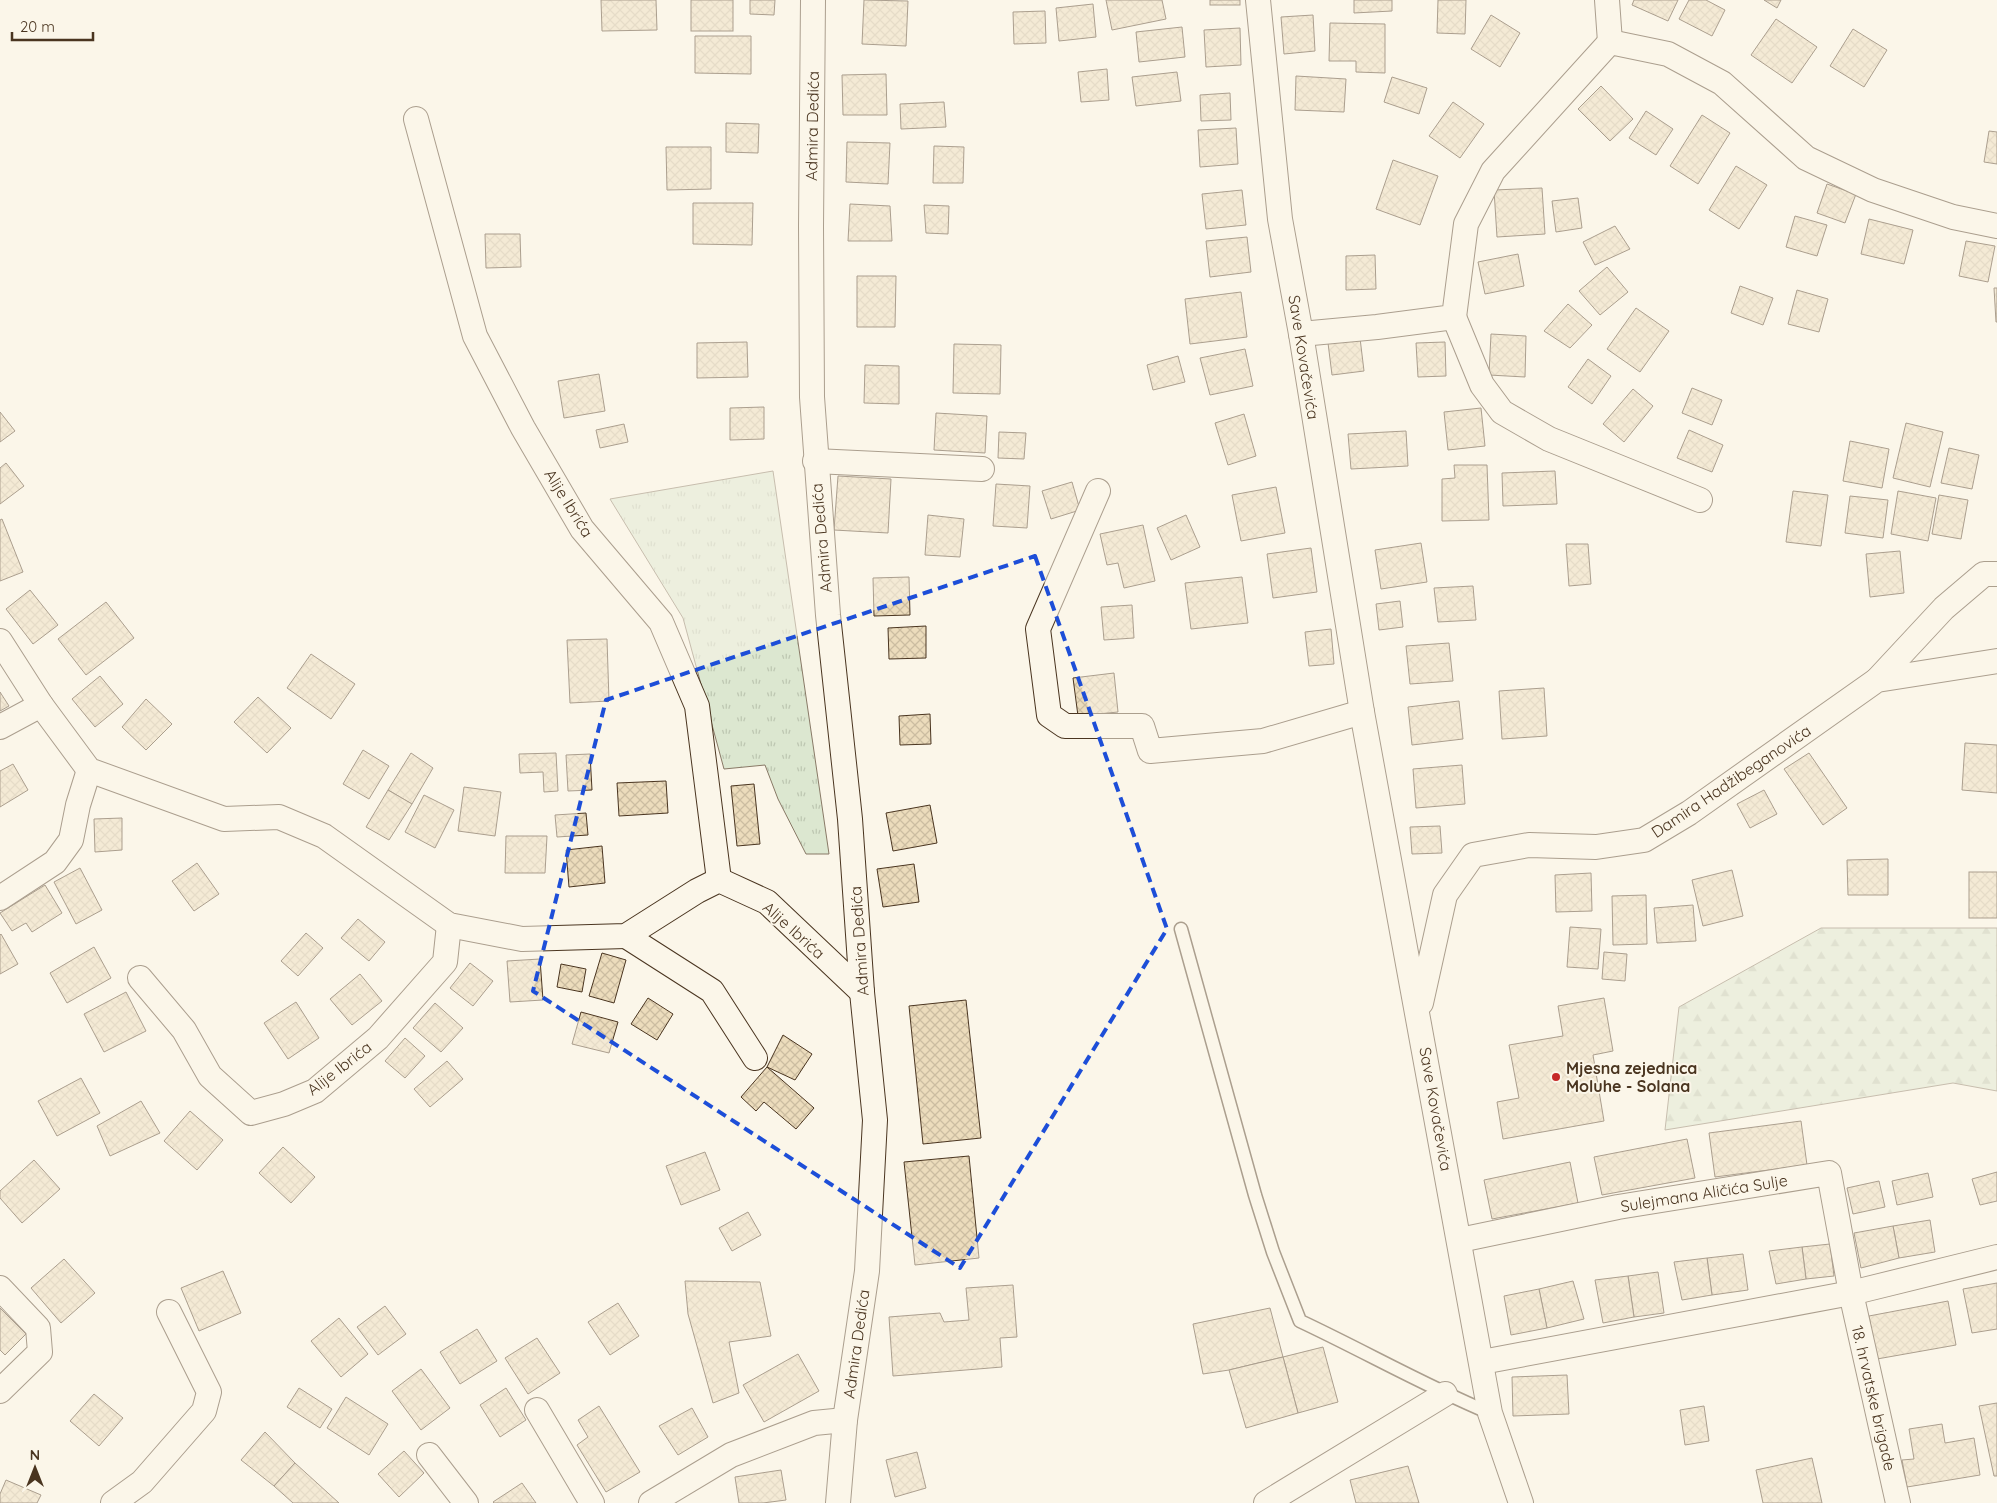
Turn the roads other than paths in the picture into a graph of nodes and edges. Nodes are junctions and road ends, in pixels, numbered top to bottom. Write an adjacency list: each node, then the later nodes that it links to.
1 (814, 0): 9 (street, Admira Dedića)
2 (1258, 0): 8 (street, Save Kovačevića)
3 (1607, 0): 4 (street)
4 (1610, 42): 6 (street); 7 (street)
5 (416, 119): 21 (street, Alije Ibrića)
6 (1997, 226)
7 (1454, 317): 8 (street); 12 (street)
8 (1301, 334): 18 (street, Save Kovačevića)
9 (815, 461): 10 (street, Admira Dedića); 27 (street, Admira Dedića)
10 (982, 468)
11 (1098, 491): 18 (street)
12 (1700, 500)
13 (1997, 574): 16 (street, Damira Hadžibeganovića)
14 (0, 641): 17 (street)
15 (1997, 661): 16 (street, Damira Hadžibeganovića)
16 (1877, 680): 28 (street, Damira Hadžibeganovića)
17 (41, 705): 19 (street); 20 (street)
18 (1362, 712): 28 (street, Save Kovačevića)
19 (0, 727)
20 (89, 770): 22 (street); 23 (street)
21 (719, 880): 25 (street); 27 (street, Alije Ibrića)
22 (0, 898)
23 (449, 925): 25 (street); 26 (street, Alije Ibrića)
24 (1181, 929): 37 (lane)
25 (626, 936): 29 (street)
26 (140, 978)
27 (862, 992): 40 (street, Admira Dedića)
28 (1418, 1014): 30 (street, Save Kovačevića)
29 (755, 1058)
30 (1460, 1240): 33 (street, Sulejmana Aličića Sulje); 35 (street, Save Kovačevića)
31 (1997, 1257): 33 (street)
32 (0, 1288): 36 (street)
33 (1851, 1293): 35 (street); 49 (street, 18. hrvatske brigade)
34 (169, 1312): 42 (street)
35 (1482, 1362): 39 (street, Save Kovačevića)
36 (0, 1391)
37 (1446, 1394): 39 (lane); 47 (street)
38 (537, 1410): 44 (street)
39 (1490, 1413): 48 (street, Save Kovačevića)
40 (845, 1420): 45 (street, Admira Dedića); 46 (street, Admira Dedića)
41 (429, 1456): 43 (street)
42 (113, 1503)
43 (466, 1503)
44 (592, 1503)
45 (651, 1503)
46 (838, 1503)
47 (1266, 1503)
48 (1521, 1503)
49 (1898, 1503)

